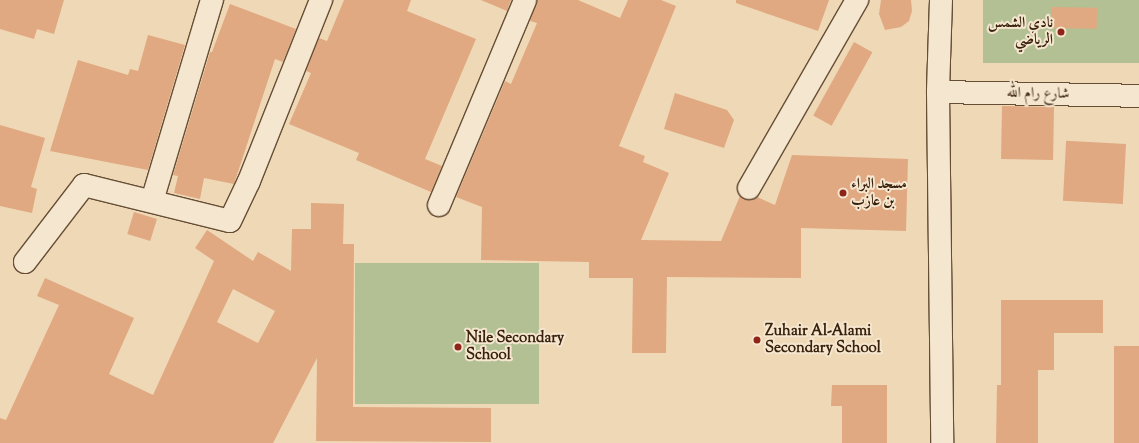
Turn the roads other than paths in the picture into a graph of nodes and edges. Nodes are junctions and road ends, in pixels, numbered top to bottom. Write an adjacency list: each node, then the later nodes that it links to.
1 (212, 0): 9 (street)
2 (321, 0): 9 (street)
3 (525, 0): 10 (street)
4 (857, 0): 8 (street)
5 (941, 0): 6 (street)
6 (938, 92): 7 (street, شارع رام الله); 12 (street)
7 (1139, 96)
8 (749, 188)
9 (152, 202): 11 (street)
10 (439, 205)
11 (26, 262)
12 (942, 443)

